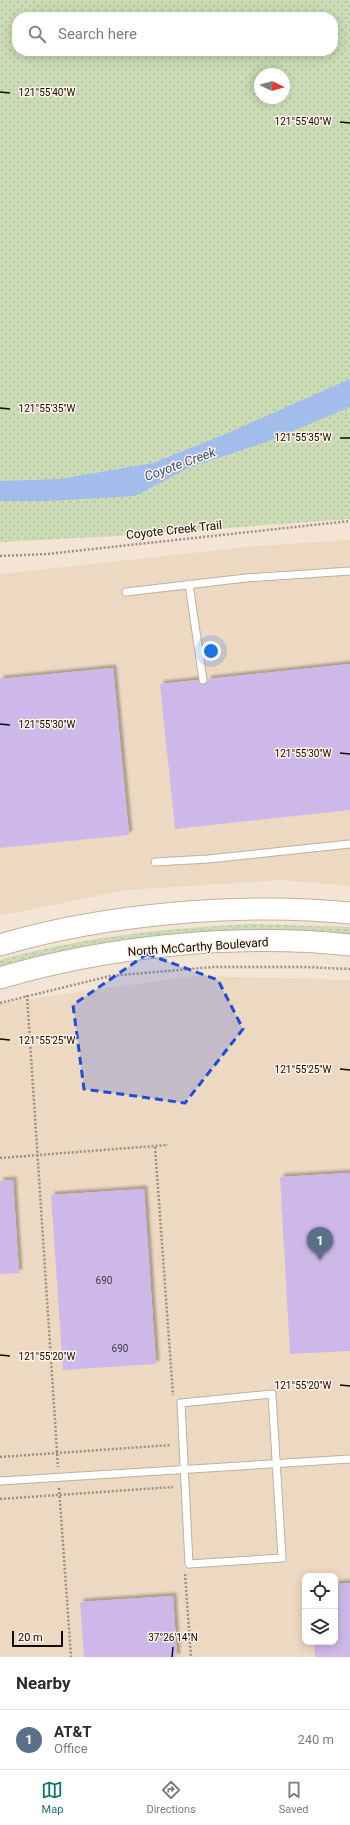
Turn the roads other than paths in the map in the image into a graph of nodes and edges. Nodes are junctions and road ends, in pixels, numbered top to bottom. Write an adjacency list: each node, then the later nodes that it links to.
1 (350, 571): 2 (lane)
2 (189, 584): 3 (lane); 4 (lane)
3 (126, 592)
4 (203, 680)
5 (350, 844): 6 (lane)
6 (155, 862)
7 (350, 913): 8 (main road)
8 (0, 945)
9 (350, 945): 10 (main road, North McCarthy Boulevard)
10 (0, 978)
11 (350, 1459): 12 (lane)
12 (276, 1464): 13 (lane); 13 (lane); 13 (lane)
13 (186, 1470): 14 (lane)
14 (0, 1481)

